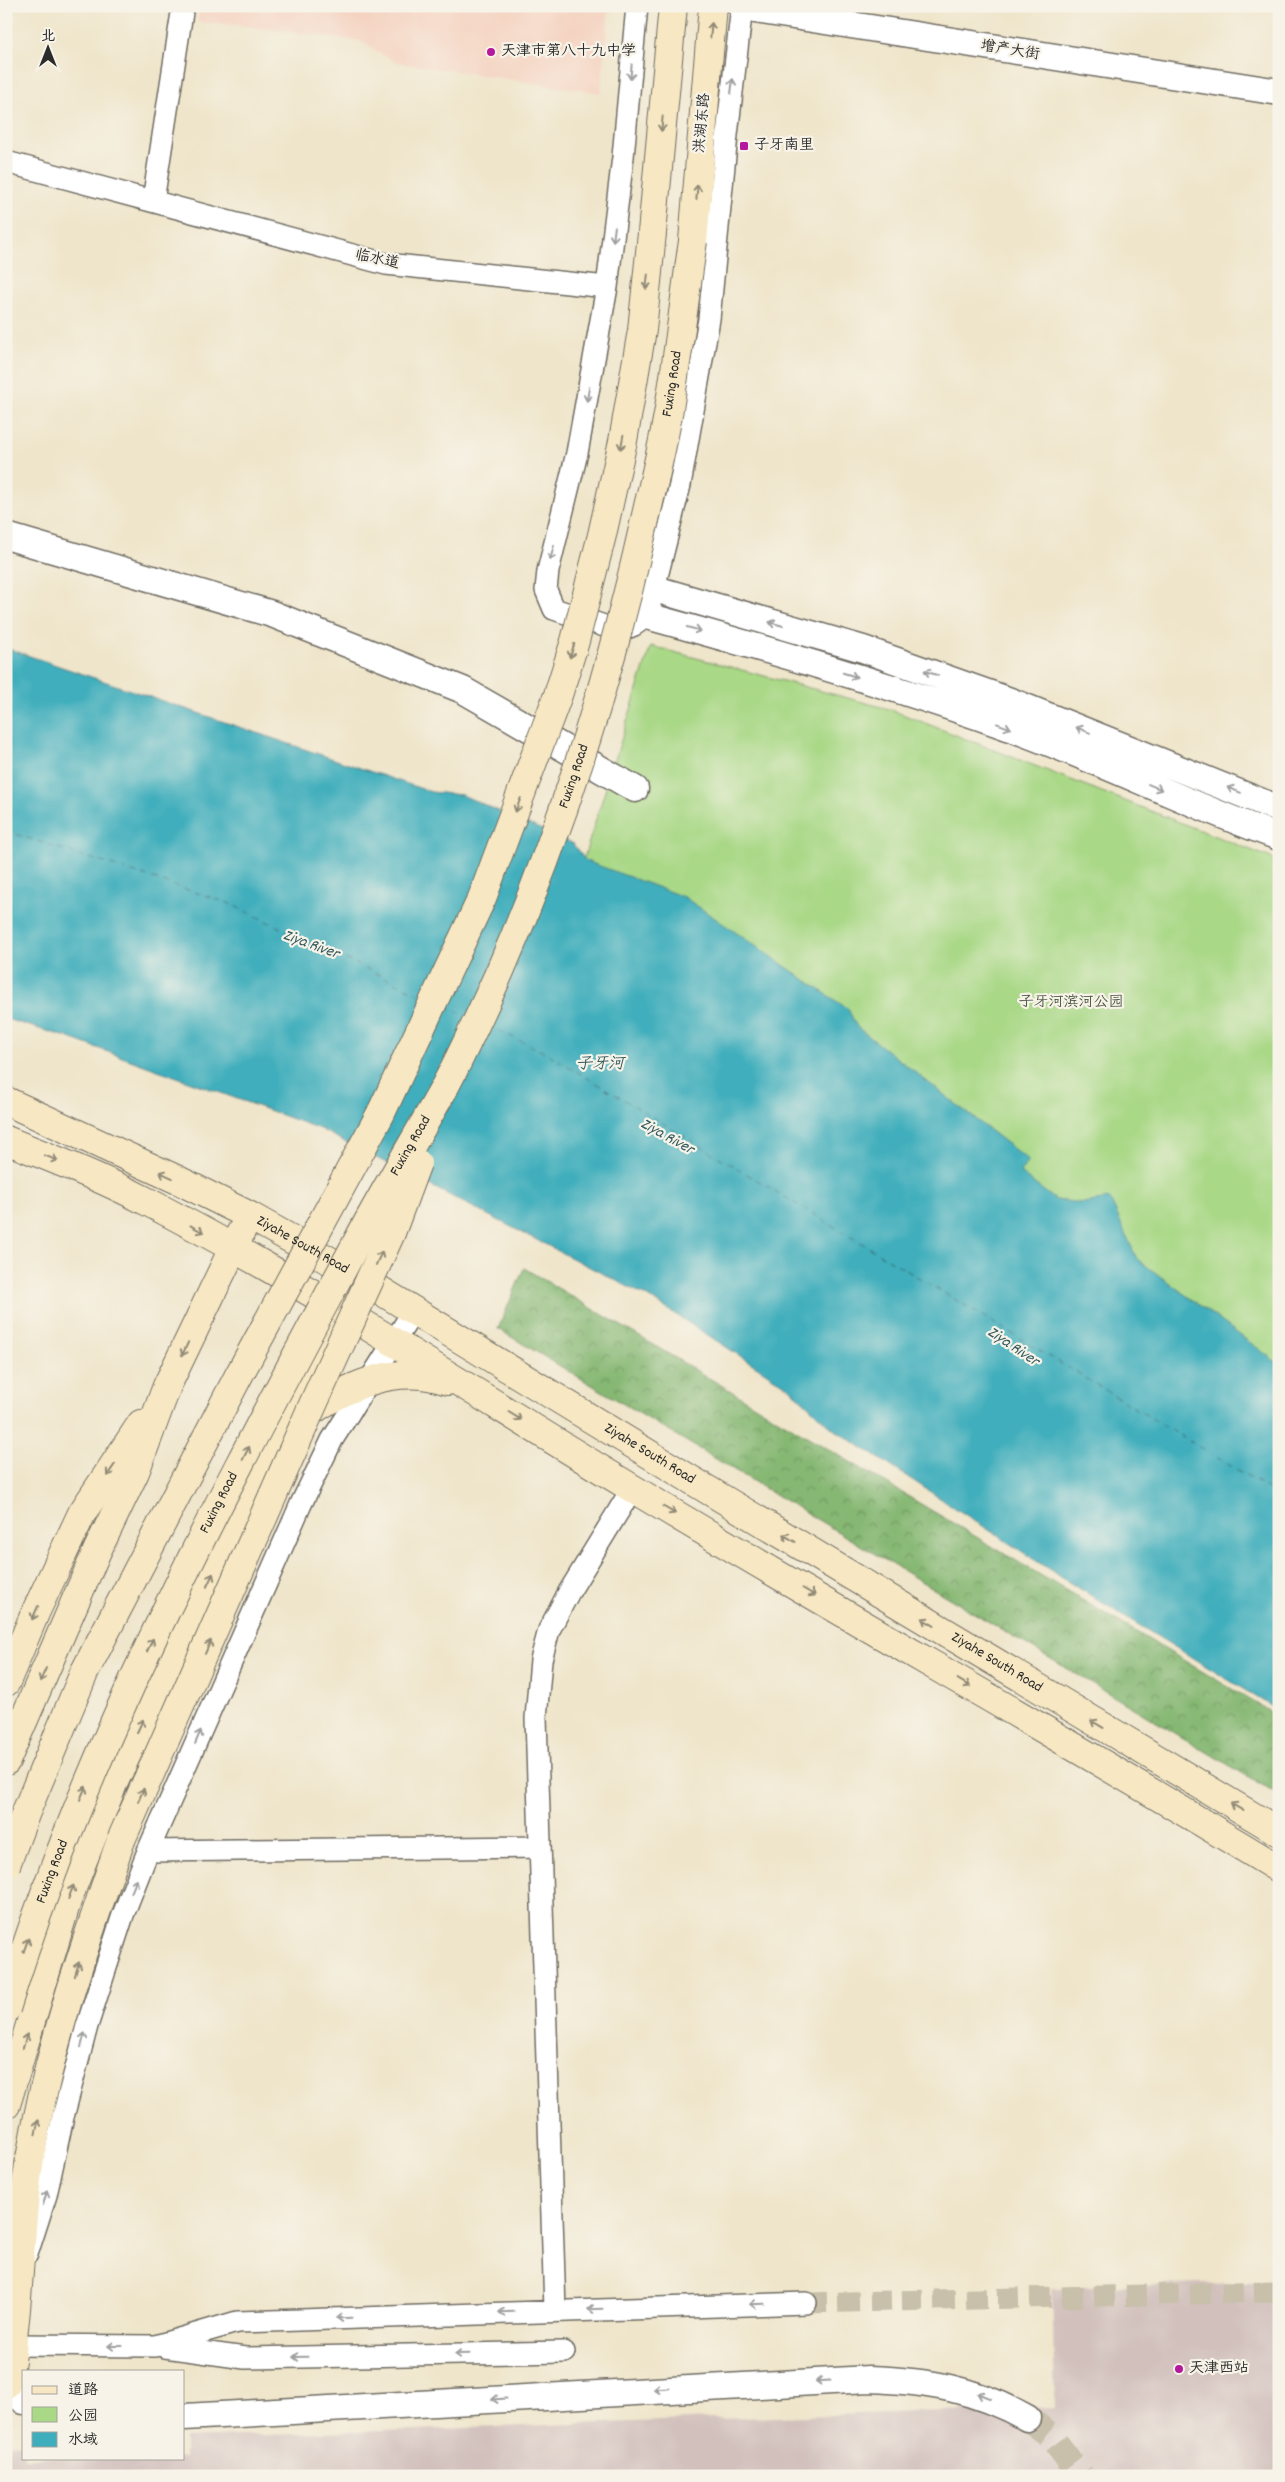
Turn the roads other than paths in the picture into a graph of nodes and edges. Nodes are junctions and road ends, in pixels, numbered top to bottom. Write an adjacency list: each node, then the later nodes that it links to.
1 (183, 6): 8 (street)
2 (637, 6): 10 (street, one-way to 10)
3 (674, 6): 36 (main road, one-way to 36, bridge)
4 (713, 6): 9 (main road, 洪湖东路, one-way to 4)
5 (742, 7): 6 (street, 增产大街); 12 (street, one-way to 5)
6 (1279, 92)
7 (6, 162): 8 (street, 临水道)
8 (153, 201): 10 (street, 临水道)
9 (693, 241): 17 (main road, Fuxing Road, bridge)
10 (607, 287): 13 (street, one-way to 13)
11 (6, 536): 14 (street)
12 (654, 589): 13 (street); 15 (street, one-way to 12)
13 (647, 616): 16 (street, one-way to 16)
14 (635, 790)
15 (1279, 809)
16 (1279, 837)
17 (445, 1087): 38 (main road, Fuxing Road, one-way to 17, bridge); 40 (main road, one-way to 17, bridge)
18 (6, 1101): 20 (main road, Ziyahe South Road, one-way to 18)
19 (6, 1140): 21 (main road, one-way to 21)
20 (250, 1216): 21 (main road); 22 (main road, Ziyahe South Road)
21 (242, 1254): 22 (main road); 23 (main road); 27 (main road, one-way to 27)
22 (344, 1268): 23 (main road); 24 (main road, Ziyahe South Road)
23 (338, 1310): 25 (main road); 29 (main road)
24 (414, 1310): 25 (street); 33 (main road, Ziyahe South Road, one-way to 24)
25 (393, 1341): 26 (street); 28 (main road)
26 (368, 1382): 28 (main road); 29 (main road); 35 (street, one-way to 26)
27 (167, 1386): 31 (main road, one-way to 31); 32 (main road, one-way to 32)
28 (474, 1391): 30 (main road, one-way to 30)
29 (278, 1438): 39 (main road, one-way to 29)
30 (632, 1489): 34 (street); 37 (main road, one-way to 37)
31 (6, 1682)
32 (6, 1760)
33 (1279, 1832)
34 (539, 1847): 35 (street); 42 (street)
35 (148, 1851): 40 (street, one-way to 35)
36 (6, 1865)
37 (1279, 1869)
38 (6, 2008)
39 (6, 2105)
40 (20, 2278): 43 (main road)
41 (806, 2303): 42 (street, one-way to 42)
42 (555, 2310): 44 (street, one-way to 44)
43 (12, 2345): 44 (street, one-way to 43); 46 (main road)
44 (155, 2346): 45 (street, one-way to 44)
45 (564, 2352)
46 (7, 2384): 47 (street)
47 (22, 2399)
48 (185, 2417): 49 (street, one-way to 48)
49 (1027, 2418)

